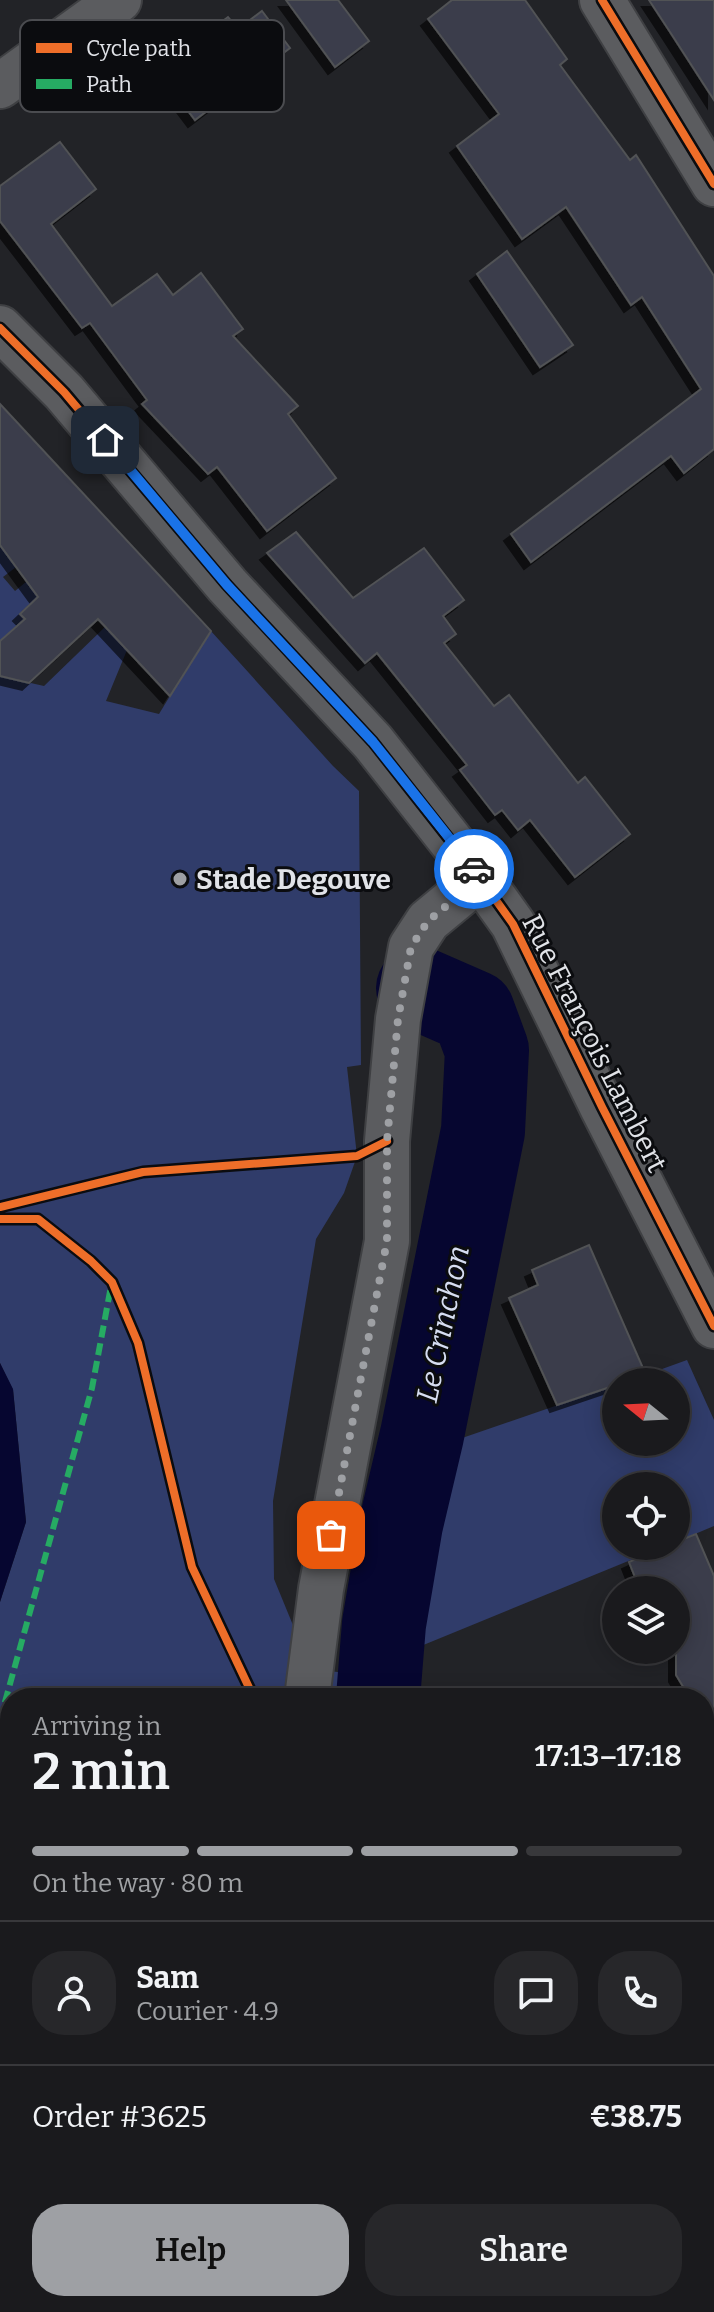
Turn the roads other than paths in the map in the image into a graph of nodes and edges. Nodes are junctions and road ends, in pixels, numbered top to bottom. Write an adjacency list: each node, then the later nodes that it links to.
1 (119, 0): 3 (street)
2 (602, 0): 6 (street)
3 (91, 20)
4 (20, 72): 5 (street)
5 (0, 86)
6 (714, 184)
7 (0, 328): 8 (street, Rue François Lambert)
8 (480, 878): 9 (street, Rue François Lambert); 10 (street)
9 (714, 1326)
10 (308, 1688)

